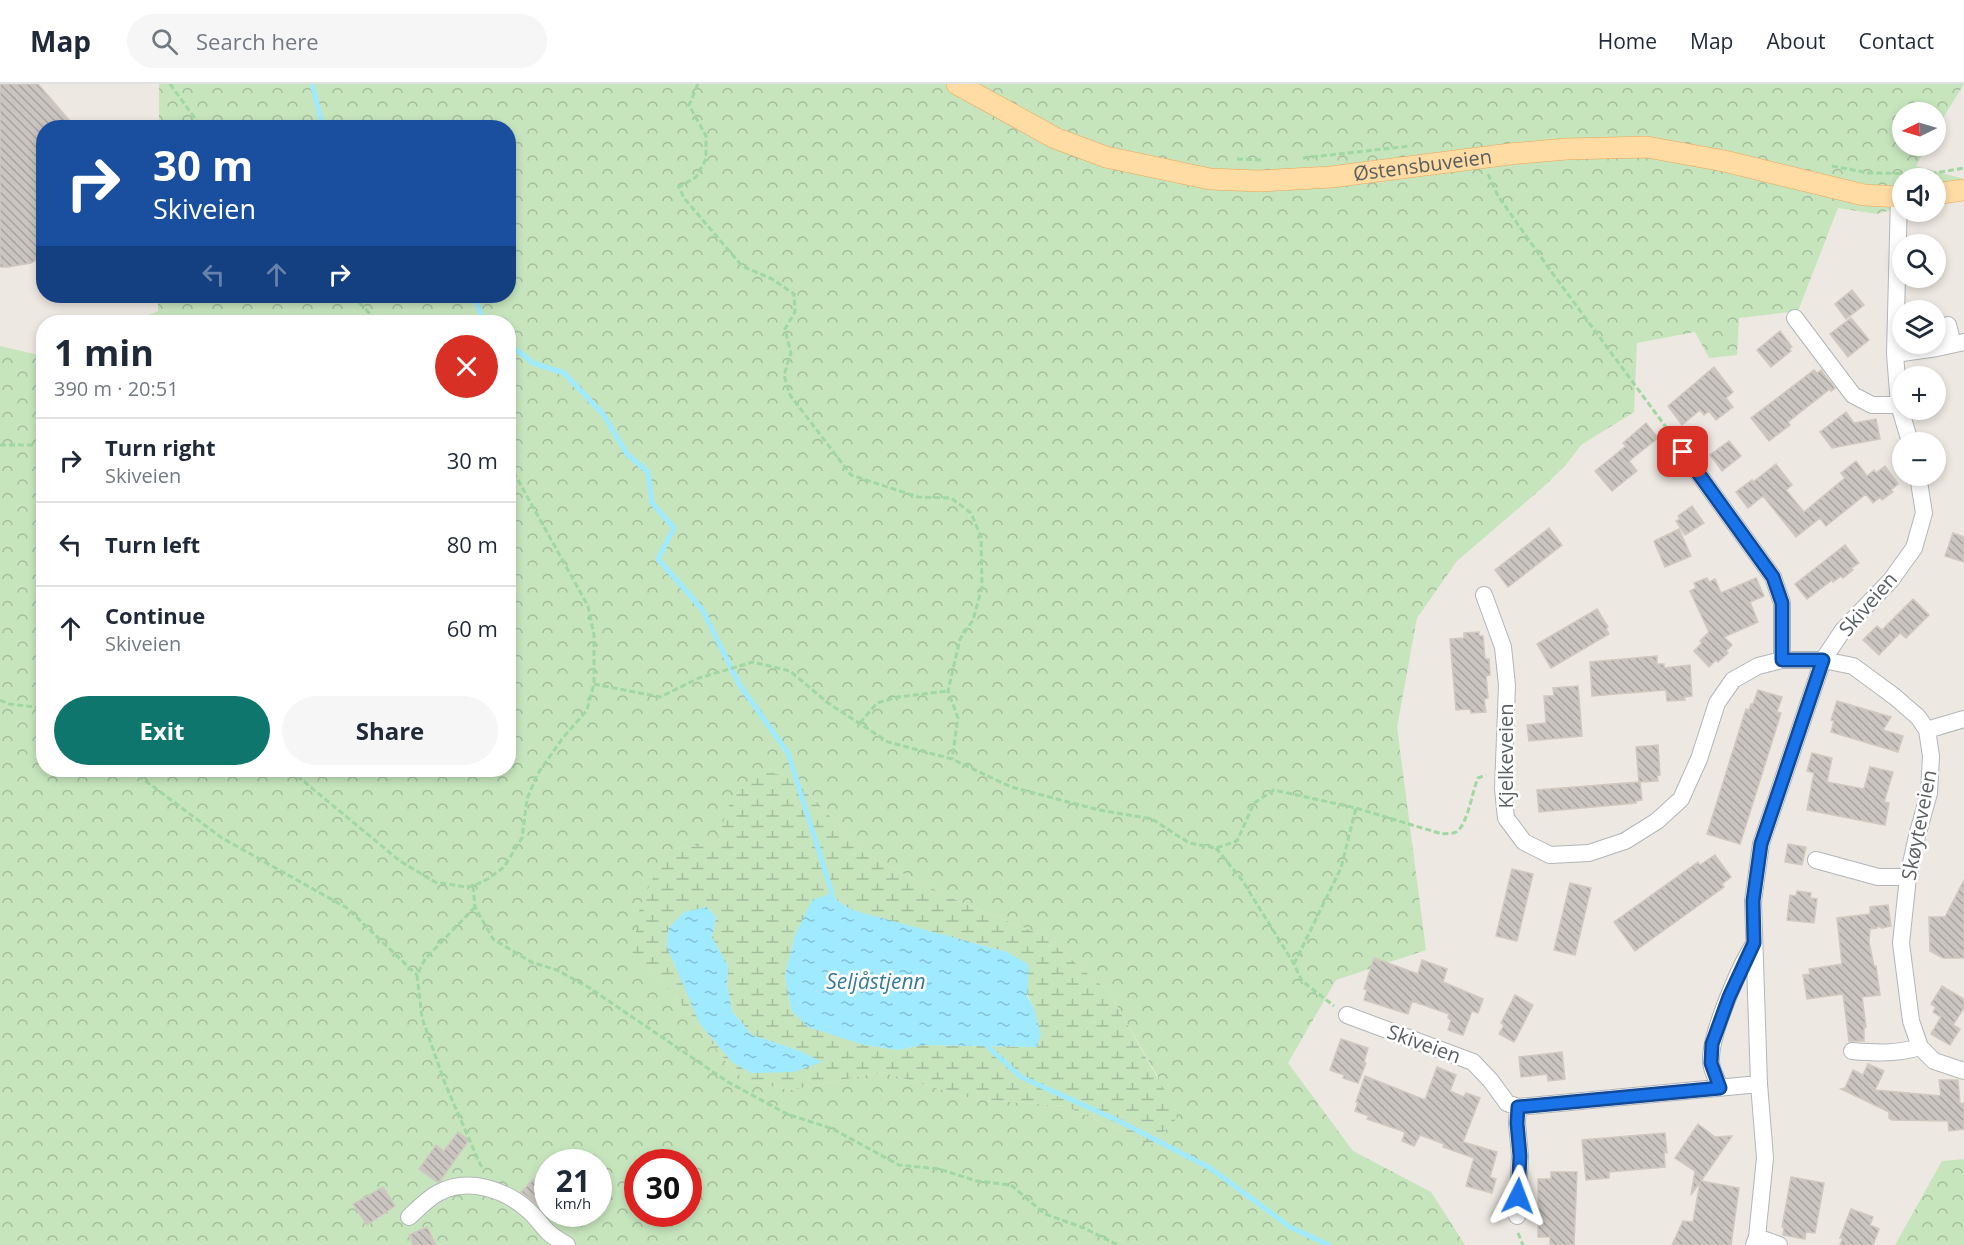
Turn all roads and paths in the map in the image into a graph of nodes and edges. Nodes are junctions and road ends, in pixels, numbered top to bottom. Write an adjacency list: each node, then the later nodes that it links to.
1 (170, 84): 4 (path)
2 (698, 84): 28 (path)
3 (957, 84): 5 (main road, Østensbuveien)
4 (196, 120)
5 (1480, 157): 8 (main road, Østensbuveien); 21 (path)
6 (1964, 190): 7 (main road)
7 (1946, 192)
8 (1892, 197)
9 (1900, 222): 10 (street)
10 (1897, 300)
11 (360, 303): 12 (path)
12 (371, 315)
13 (1795, 318): 18 (street)
14 (1948, 325): 15 (street)
15 (1958, 343)
16 (1895, 354): 17 (street)
17 (1896, 366)
18 (1892, 405)
19 (36, 445): 20 (path)
20 (0, 446)
21 (1683, 452): 25 (street)
22 (516, 476): 27 (path)
23 (1920, 486): 26 (street, Skiveien)
24 (1484, 595): 35 (street, Kjelkeveien)
25 (1782, 660): 26 (street, Kjelkeveien); 35 (street, Kjelkeveien)
26 (1823, 660): 33 (street); 44 (street, Skiveien)
27 (594, 684): 32 (path); 42 (path)
28 (948, 692): 32 (path); 34 (path)
29 (0, 700): 30 (path)
30 (36, 707)
31 (1964, 719): 33 (street)
32 (860, 723): 34 (path)
33 (1927, 730): 41 (street, Skøyteveien)
34 (952, 759): 39 (path)
35 (1504, 773): 38 (path)
36 (140, 777): 46 (path)
37 (298, 777): 42 (path)
38 (1356, 808): 39 (path); 45 (path)
39 (1216, 848): 45 (path)
40 (1816, 860): 41 (street)
41 (1908, 877): 48 (street, Skøyteveien)
42 (473, 886): 43 (path)
43 (475, 907): 46 (path); 59 (path)
44 (1754, 943): 51 (street, Skiveien); 52 (street)
45 (1294, 964): 47 (path)
46 (417, 975): 54 (path)
47 (1347, 1015): 53 (street, Skiveien)
48 (1920, 1047): 49 (street); 50 (street)
49 (1852, 1051)
50 (1964, 1071)
51 (1759, 1084): 52 (street); 57 (street, Skiveien)
52 (1720, 1088): 53 (street)
53 (1518, 1107): 55 (street)
54 (494, 1189): 56 (street); 58 (street)
55 (1517, 1216)
56 (409, 1217)
57 (1755, 1241): 60 (street)
58 (567, 1245)
59 (1118, 1245)
60 (1779, 1245)

